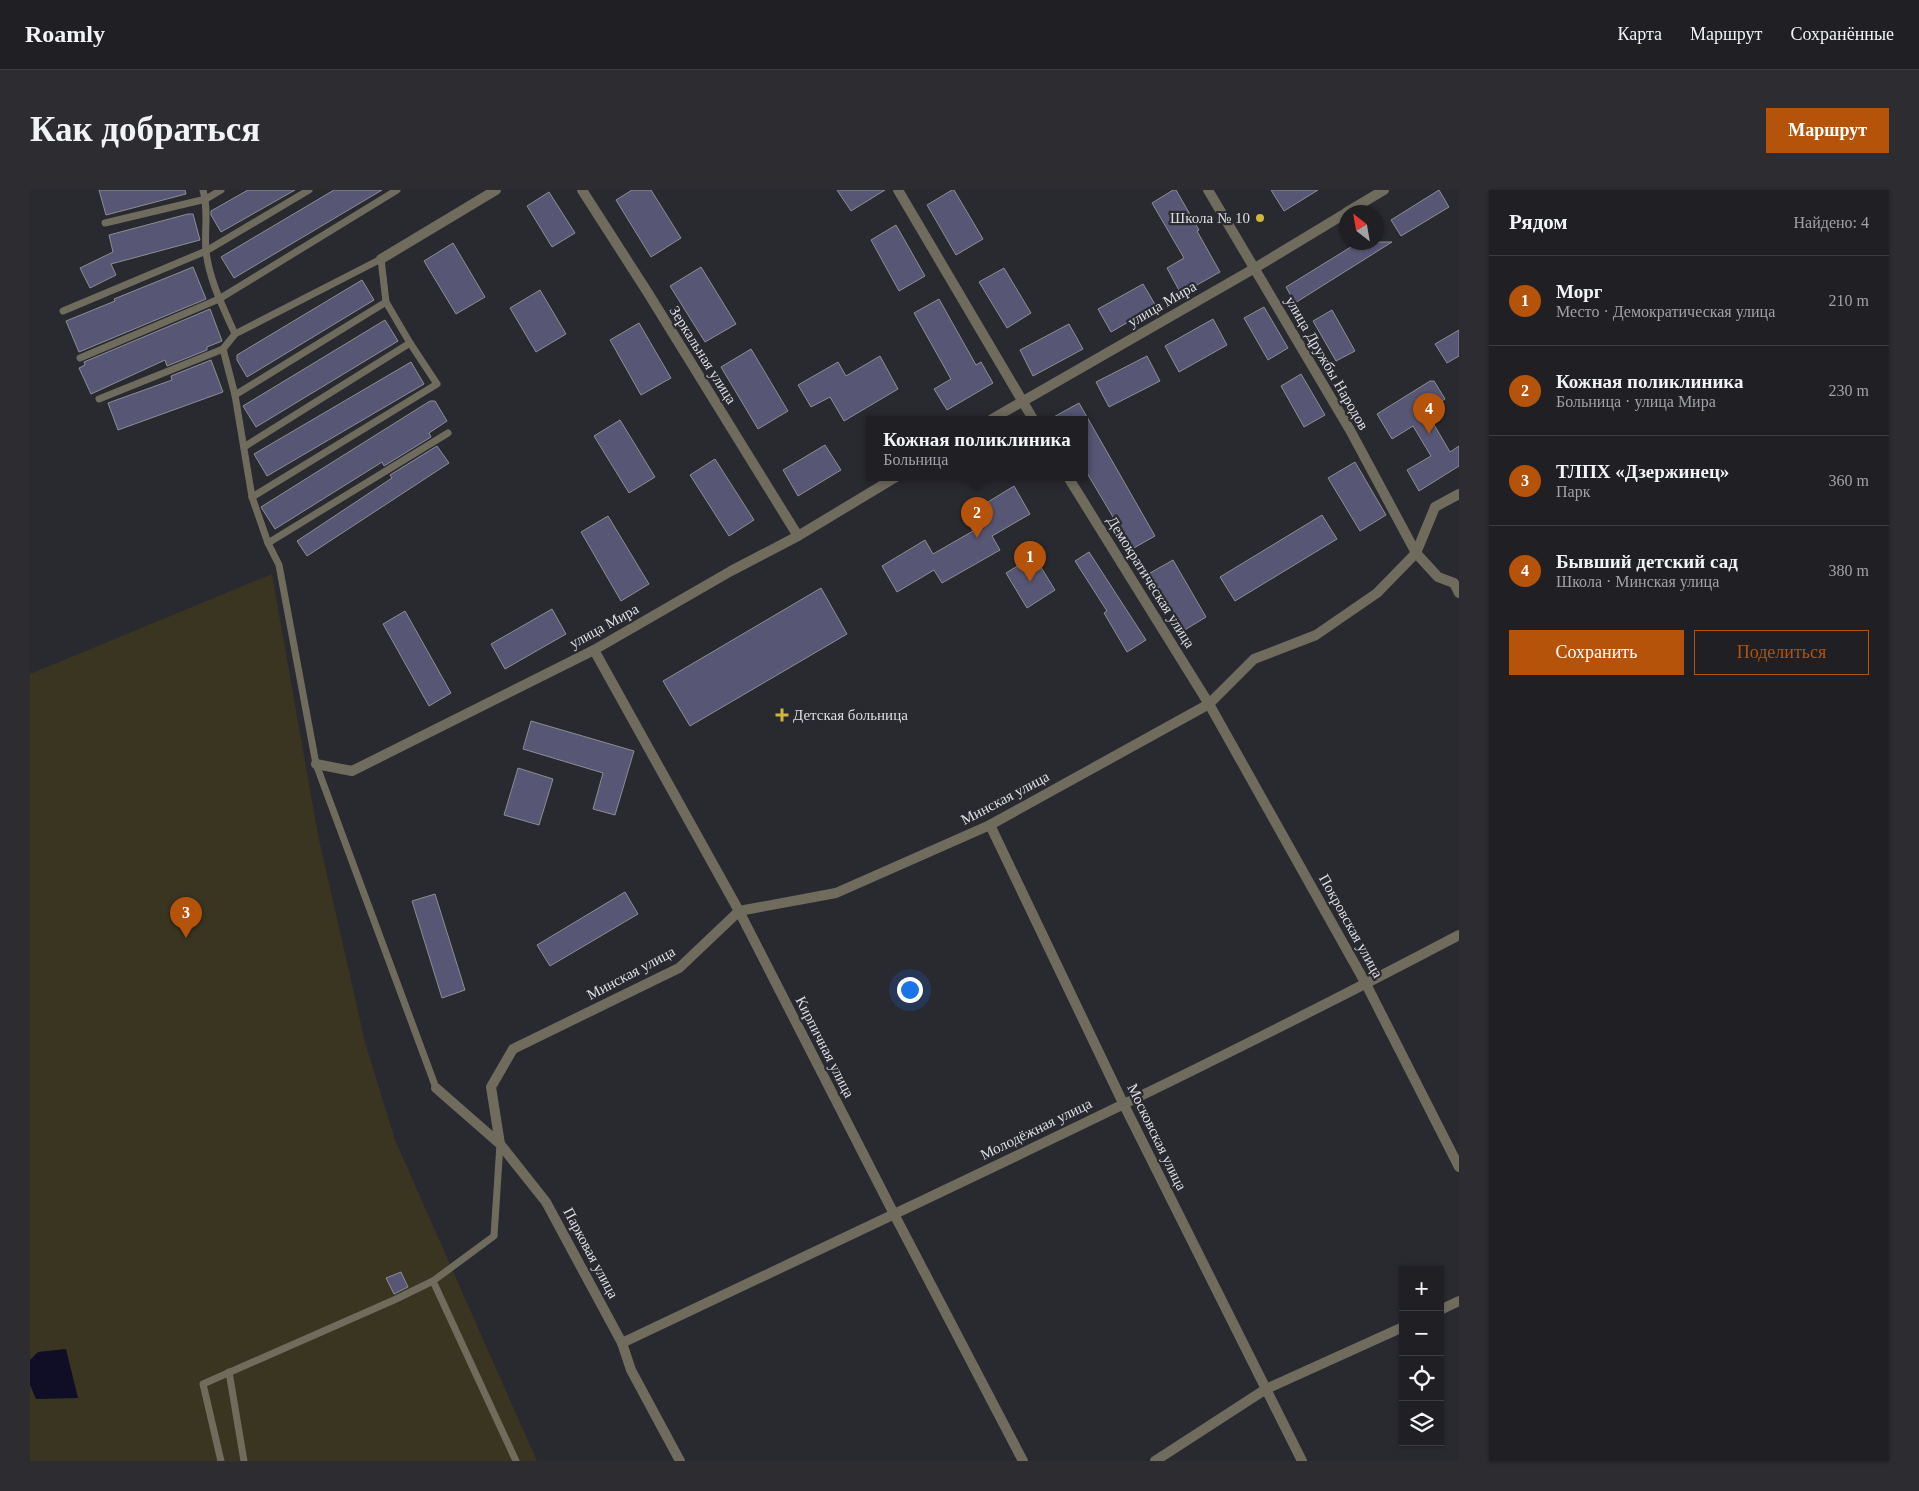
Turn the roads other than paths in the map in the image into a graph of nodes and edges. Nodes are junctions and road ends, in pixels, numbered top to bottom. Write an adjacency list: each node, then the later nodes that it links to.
1 (203, 190): 10 (lane)
2 (221, 190): 10 (lane)
3 (309, 190): 14 (lane)
4 (397, 190): 17 (lane)
5 (496, 190): 15 (street)
6 (582, 190): 35 (street, Зеркальная улица)
7 (898, 190): 26 (street)
8 (1208, 190): 16 (street, улица Дружбы Народов)
9 (1384, 190): 11 (street, улица Мира)
10 (206, 199): 13 (lane); 14 (lane)
11 (1360, 205)
12 (1339, 218): 16 (street, улица Мира)
13 (106, 223)
14 (206, 251): 17 (lane); 19 (lane)
15 (380, 259): 18 (lane); 20 (lane)
16 (1255, 268): 26 (street, улица Мира); 37 (street, улица Дружбы Народов)
17 (219, 299): 20 (lane); 23 (lane)
18 (386, 302): 21 (lane); 24 (lane)
19 (63, 311)
20 (235, 334): 22 (lane)
21 (410, 343): 30 (lane); 34 (lane)
22 (223, 349): 24 (lane); 25 (lane)
23 (80, 358)
24 (235, 395): 30 (lane)
25 (99, 399)
26 (1022, 401): 27 (street, улица Мира); 28 (street)
27 (997, 416)
28 (1031, 416)
29 (448, 433): 36 (lane)
30 (244, 447): 34 (lane)
31 (889, 481): 35 (street, улица Мира)
32 (1070, 481): 40 (street, Демократическая улица)
33 (1459, 494): 37 (street, Минская улица)
34 (252, 497): 36 (lane)
35 (798, 536): 39 (street, улица Мира)
36 (268, 543): 41 (lane)
37 (1416, 553): 38 (street, улица Дружбы Народов); 40 (street, Минская улица)
38 (1459, 593)
39 (594, 650): 41 (street, улица Мира); 43 (street, Кирпичная улица)
40 (1209, 704): 42 (street, Минская улица); 45 (street, Покровская улица)
41 (316, 764): 46 (lane)
42 (990, 825): 43 (street, Минская улица); 47 (street, Московская улица)
43 (739, 911): 48 (street, Минская улица); 50 (street, Кирпичная улица)
44 (1459, 935): 45 (street, Молодёжная улица)
45 (1366, 984): 47 (street, Молодёжная улица); 49 (street, Покровская улица)
46 (436, 1088): 48 (street, Парковая улица)
47 (1123, 1103): 50 (street, Молодёжная улица); 57 (street, Московская улица)
48 (500, 1144): 51 (lane); 55 (street, Парковая улица)
49 (1459, 1167)
50 (894, 1214): 55 (street, Молодёжная улица); 62 (street, Кирпичная улица)
51 (433, 1281): 56 (lane); 60 (lane)
52 (1459, 1301): 53 (street)
53 (1444, 1308)
54 (1399, 1329): 57 (street)
55 (622, 1343): 61 (street, Парковая улица)
56 (229, 1372): 58 (lane); 59 (lane)
57 (1266, 1389): 63 (street); 64 (street, Московская улица)
58 (221, 1461)
59 (244, 1461)
60 (516, 1461)
61 (680, 1461)
62 (1023, 1461)
63 (1155, 1461)
64 (1302, 1461)

